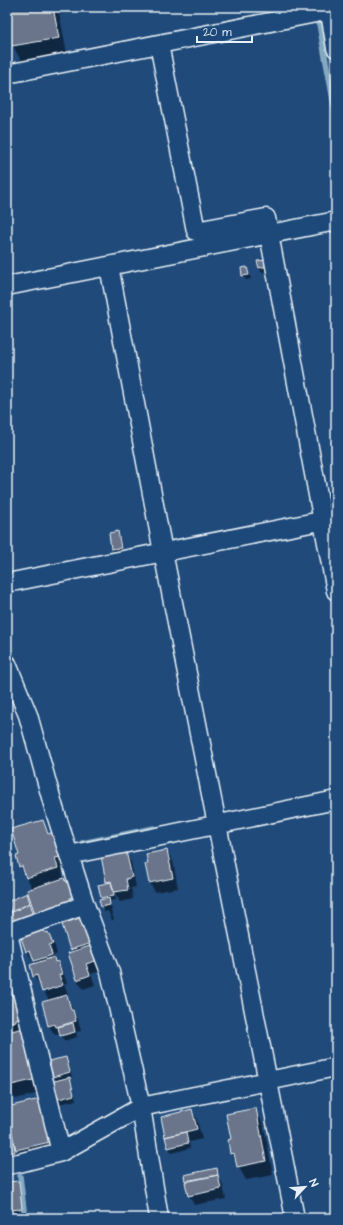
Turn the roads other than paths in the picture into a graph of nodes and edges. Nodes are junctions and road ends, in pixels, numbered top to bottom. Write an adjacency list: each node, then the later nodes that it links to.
1 (331, 9): 2 (street); 3 (street)
2 (159, 44): 4 (street); 6 (street)
3 (336, 48)
4 (7, 74)
5 (336, 221): 6 (street)
6 (269, 234): 7 (street); 9 (street)
7 (109, 266): 8 (street); 10 (street)
8 (7, 286)
9 (329, 519): 10 (street); 12 (street)
10 (163, 552): 11 (street); 15 (street)
11 (7, 583)
12 (336, 591)
13 (7, 664): 16 (street)
14 (336, 800): 15 (street)
15 (217, 825): 16 (street); 20 (street)
16 (69, 855): 17 (street)
17 (85, 905): 18 (street); 21 (street)
18 (8, 934): 22 (street)
19 (336, 1067): 20 (street)
20 (268, 1081): 21 (street); 25 (street)
21 (141, 1107): 22 (street); 24 (street)
22 (61, 1152): 23 (street)
23 (7, 1164)
24 (159, 1218)
25 (295, 1218)

